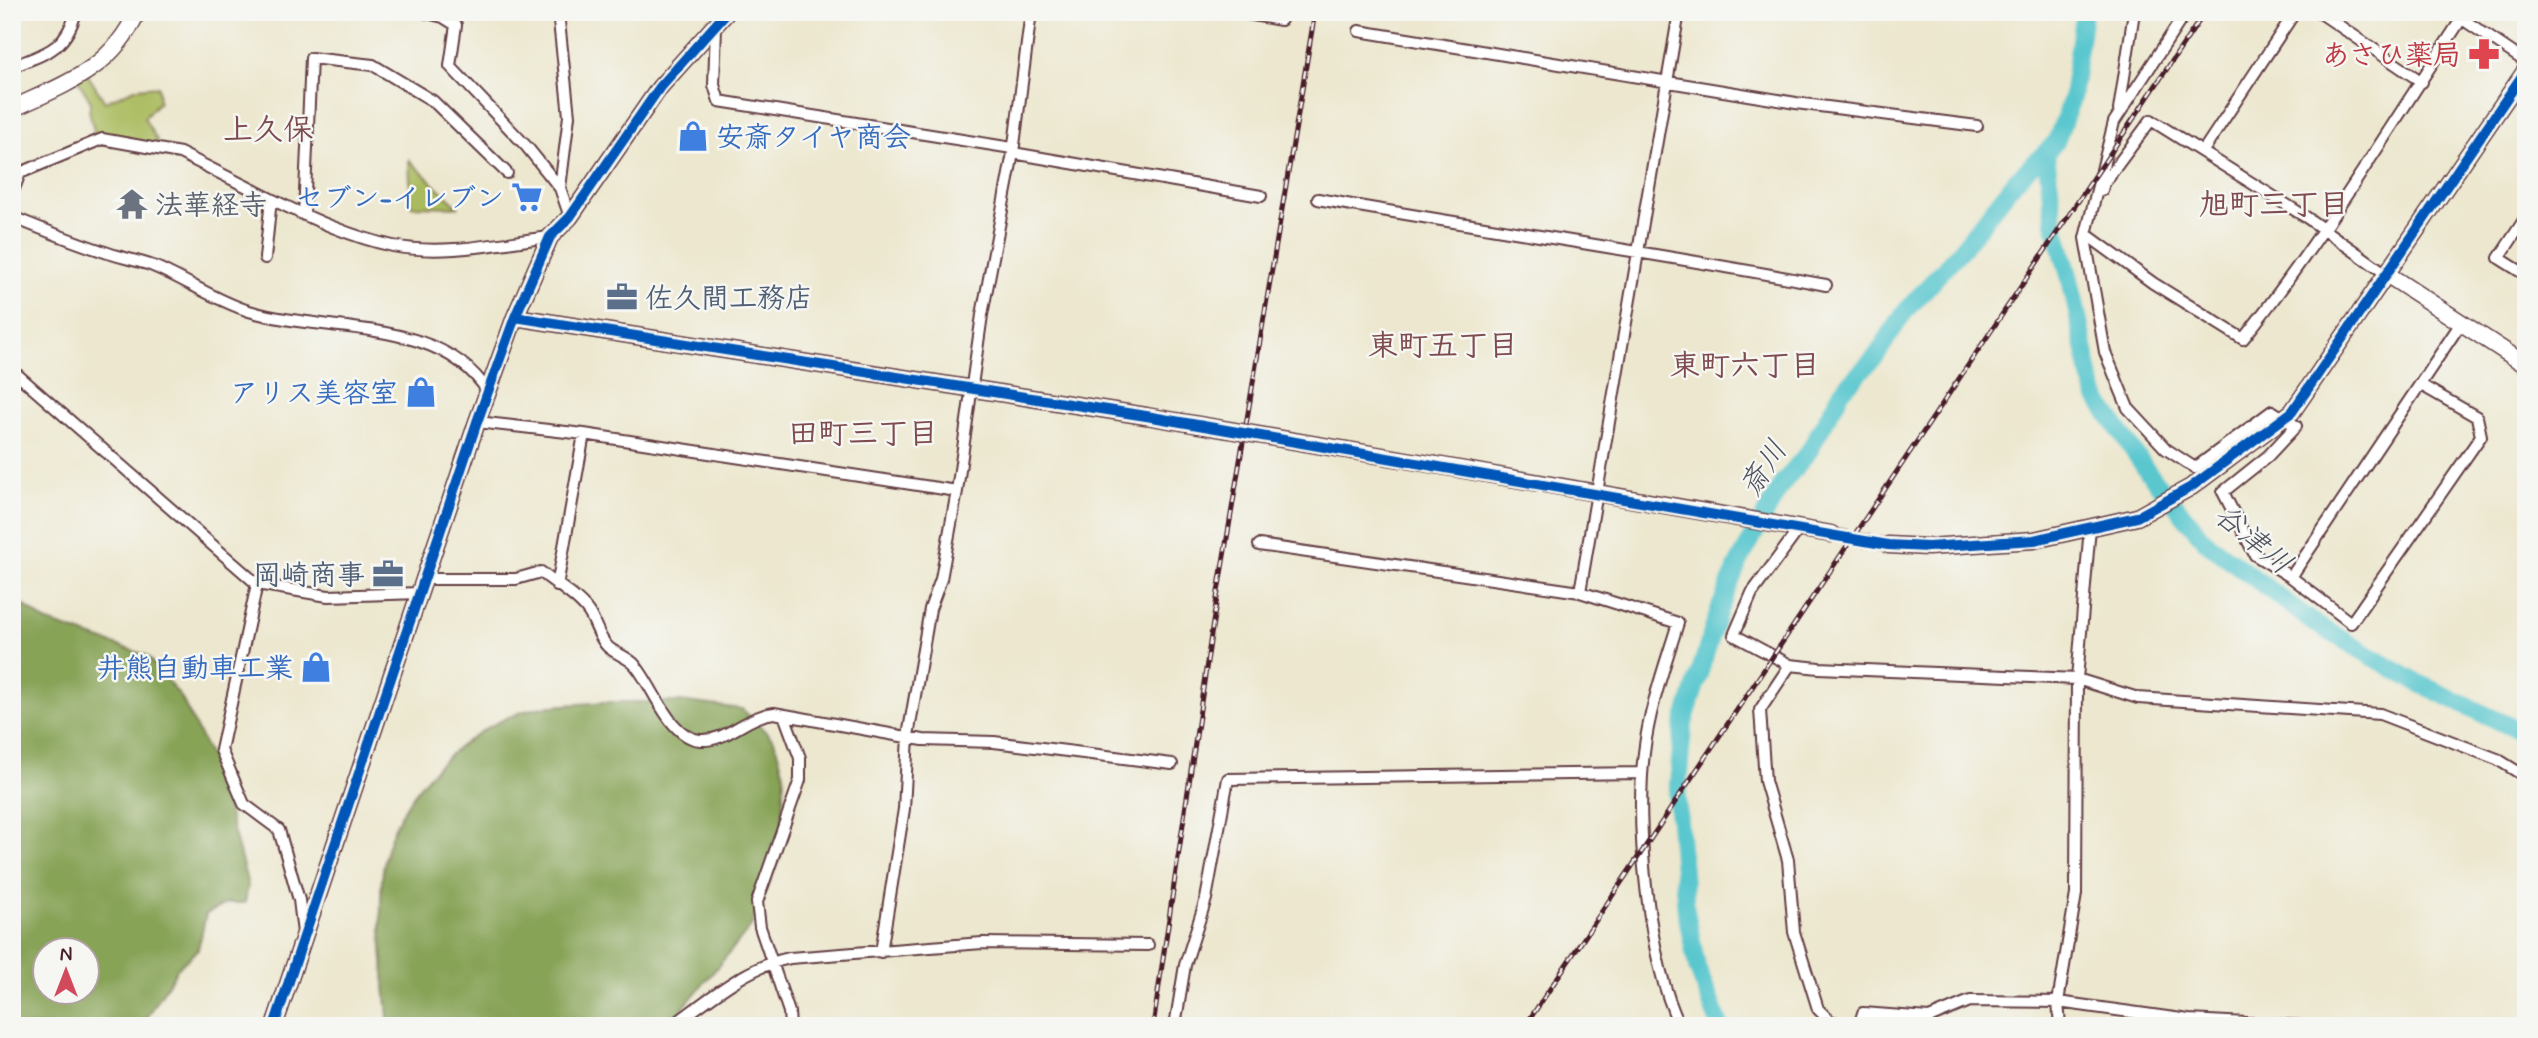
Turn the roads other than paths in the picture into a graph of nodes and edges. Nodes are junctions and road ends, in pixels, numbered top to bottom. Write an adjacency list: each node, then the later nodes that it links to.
1 (76, 12): 18 (street)
2 (137, 12): 22 (street)
3 (423, 12): 28 (street)
4 (558, 12): 28 (street)
5 (727, 12): 15 (street)
6 (1031, 12): 25 (street)
7 (1236, 12): 14 (street)
8 (1679, 12): 20 (street)
9 (2134, 12): 23 (street)
10 (2186, 12): 23 (street)
11 (2295, 12): 26 (street)
12 (2319, 12): 21 (street)
13 (2460, 14): 17 (street); 21 (street)
14 (1281, 20)
15 (716, 27): 25 (street); 34 (street)
16 (1359, 31): 20 (street)
17 (2526, 62)
18 (12, 67)
19 (2526, 70): 42 (street)
20 (1666, 80): 24 (street); 40 (street)
21 (2422, 82): 37 (street)
22 (12, 109)
23 (2119, 113): 39 (street)
24 (1977, 126)
25 (1012, 151): 30 (street); 51 (street)
26 (2203, 151): 37 (street); 39 (street)
27 (507, 173): 33 (street)
28 (560, 188): 34 (street)
29 (12, 194): 31 (street)
30 (1261, 196)
31 (271, 199): 33 (street); 41 (street)
32 (1318, 199): 40 (street)
33 (304, 215): 38 (street)
34 (570, 217): 38 (street)
35 (2526, 217): 43 (street)
36 (12, 218): 50 (street)
37 (2322, 229): 39 (street); 42 (street)
38 (550, 237): 45 (street)
39 (2087, 237): 52 (street)
40 (1639, 250): 44 (street); 56 (street)
41 (265, 258)
42 (2385, 273): 46 (street); 52 (street)
43 (2526, 275)
44 (1826, 285)
45 (515, 317): 50 (street); 51 (street)
46 (2461, 323): 47 (street); 49 (street)
47 (2526, 365)
48 (12, 370): 63 (street)
49 (2421, 385): 62 (street); 62 (street)
50 (488, 391): 53 (street)
51 (972, 391): 55 (street); 56 (street, bridge)
52 (2285, 418): 57 (street); 62 (street)
53 (477, 422): 54 (street); 64 (street)
54 (584, 434): 55 (street); 65 (street)
55 (957, 491): 70 (street)
56 (1597, 492): 58 (street); 66 (street)
57 (2090, 527): 61 (street); 68 (street)
58 (1795, 528): 59 (street); 67 (street)
59 (1831, 534)
60 (1259, 545): 66 (street)
61 (1888, 545)
62 (2291, 577)
63 (257, 584): 64 (street); 74 (street)
64 (423, 586): 65 (street); 74 (street)
65 (557, 586): 69 (street)
66 (1580, 592): 72 (street)
67 (1790, 665): 68 (street); 84 (street)
68 (2077, 679): 73 (street); 78 (street)
69 (784, 715): 70 (street); 77 (street)
70 (908, 736): 71 (street); 76 (street)
71 (1172, 764)
72 (1642, 773): 82 (street); 83 (street)
73 (2526, 777)
74 (304, 939): 79 (street)
75 (1148, 945): 76 (street)
76 (881, 952): 77 (street)
77 (771, 962): 80 (street); 81 (street)
78 (2058, 1002): 85 (street); 86 (street); 87 (street)
79 (274, 1026)
80 (672, 1026)
81 (790, 1026)
82 (1175, 1026)
83 (1680, 1026)
84 (1848, 1026)
85 (1859, 1026)
86 (2060, 1026)
87 (2304, 1026)

